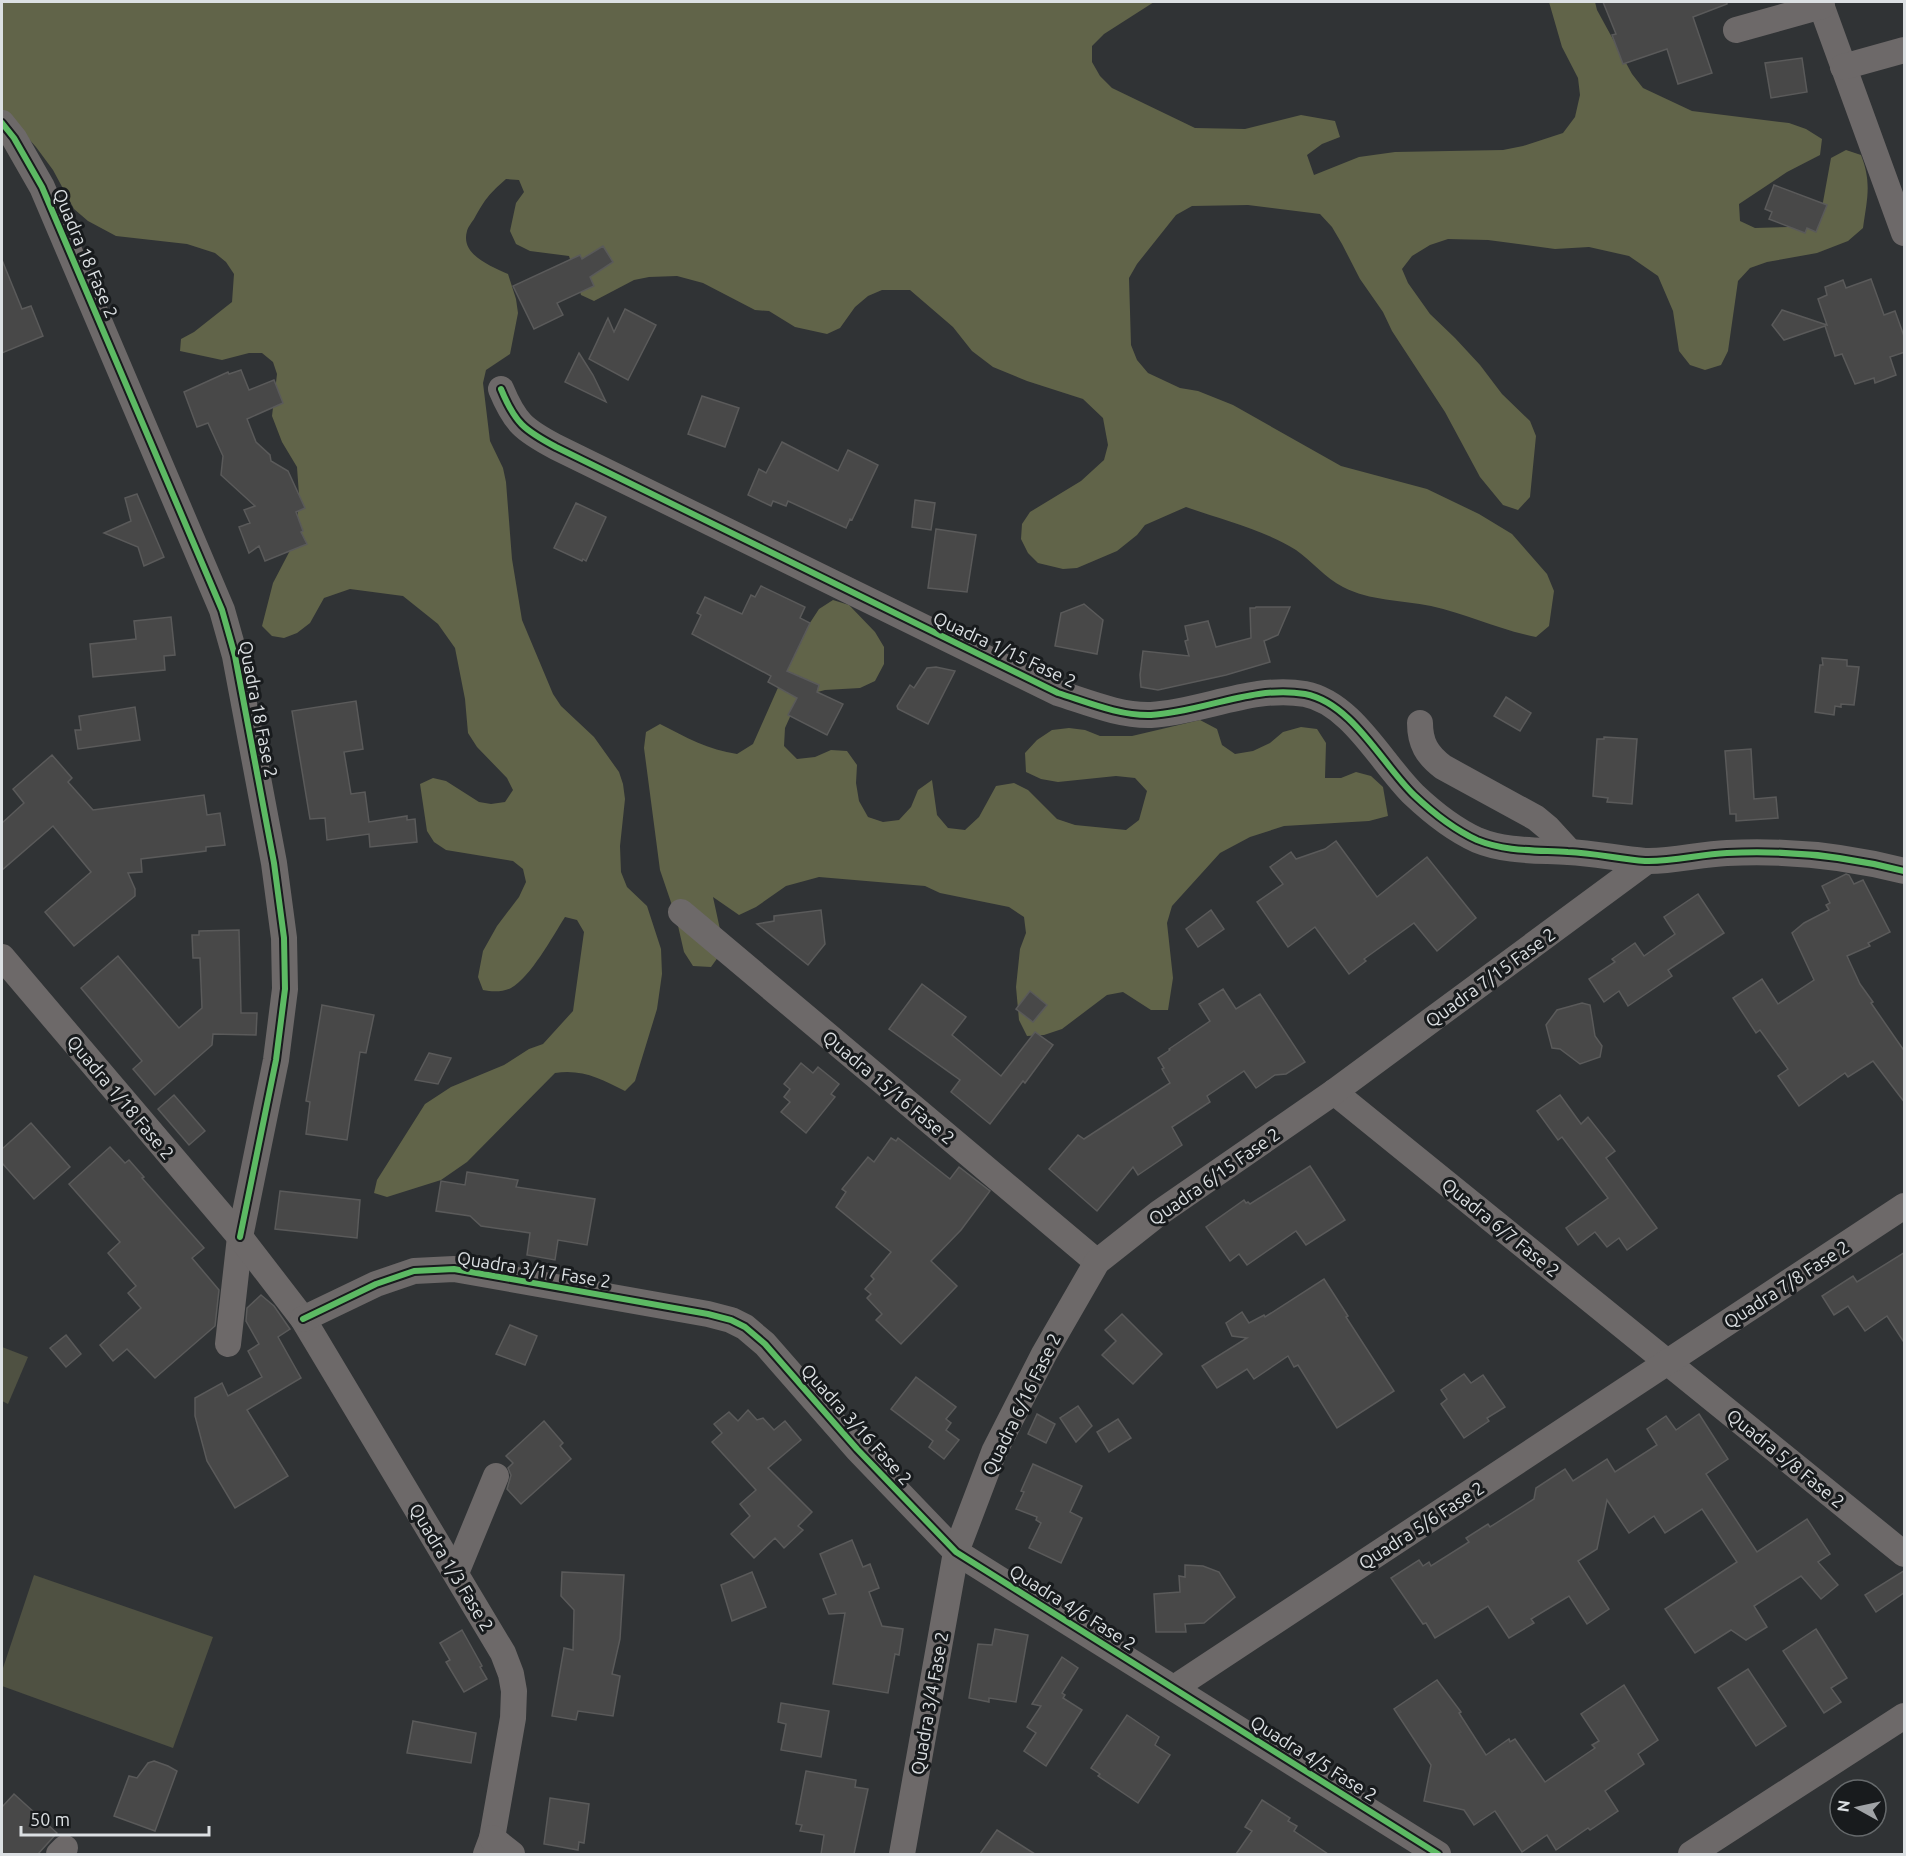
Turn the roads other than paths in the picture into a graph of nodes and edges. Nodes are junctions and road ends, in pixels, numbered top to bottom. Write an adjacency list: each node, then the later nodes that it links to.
1 (1821, 4): 2 (street); 4 (street)
2 (1736, 30)
3 (1905, 50): 4 (street)
4 (1843, 67): 6 (street)
5 (2, 123): 16 (street, Quadra 18 Fase 2)
6 (1905, 233)
7 (501, 389): 9 (street, Quadra 1/15 Fase 2)
8 (1420, 723): 9 (street)
9 (1570, 852): 10 (street, Quadra 1/15 Fase 2)
10 (1647, 861): 11 (street, Quadra 1/15 Fase 2); 14 (street, Quadra 7/15 Fase 2)
11 (1905, 871)
12 (681, 912): 17 (street, Quadra 15/16 Fase 2)
13 (2, 957): 16 (street, Quadra 1/18 Fase 2)
14 (1334, 1092): 17 (street, Quadra 6/15 Fase 2); 21 (street, Quadra 6/7 Fase 2)
15 (1905, 1206): 21 (street, Quadra 7/8 Fase 2)
16 (240, 1237): 18 (street, Quadra 1/18 Fase 2); 20 (street, Quadra 18 Fase 2)
17 (1097, 1262): 23 (street, Quadra 6/16 Fase 2)
18 (303, 1319): 19 (street, Quadra 3/17 Fase 2); 25 (street, Quadra 1/3 Fase 2)
19 (731, 1320): 23 (street, Quadra 3/16 Fase 2)
20 (228, 1344)
21 (1668, 1362): 24 (street, Quadra 5/8 Fase 2); 26 (street, Quadra 5/6 Fase 2)
22 (496, 1476): 25 (street)
23 (956, 1552): 26 (street, Quadra 4/6 Fase 2); 30 (street, Quadra 3/4 Fase 2)
24 (1905, 1554)
25 (456, 1573): 28 (street, Quadra 1/3 Fase 2)
26 (1174, 1688): 31 (street, Quadra 4/5 Fase 2)
27 (1905, 1716): 32 (street)
28 (489, 1846): 29 (street)
29 (512, 1854)
30 (902, 1854)
31 (1438, 1854)
32 (1691, 1854)

